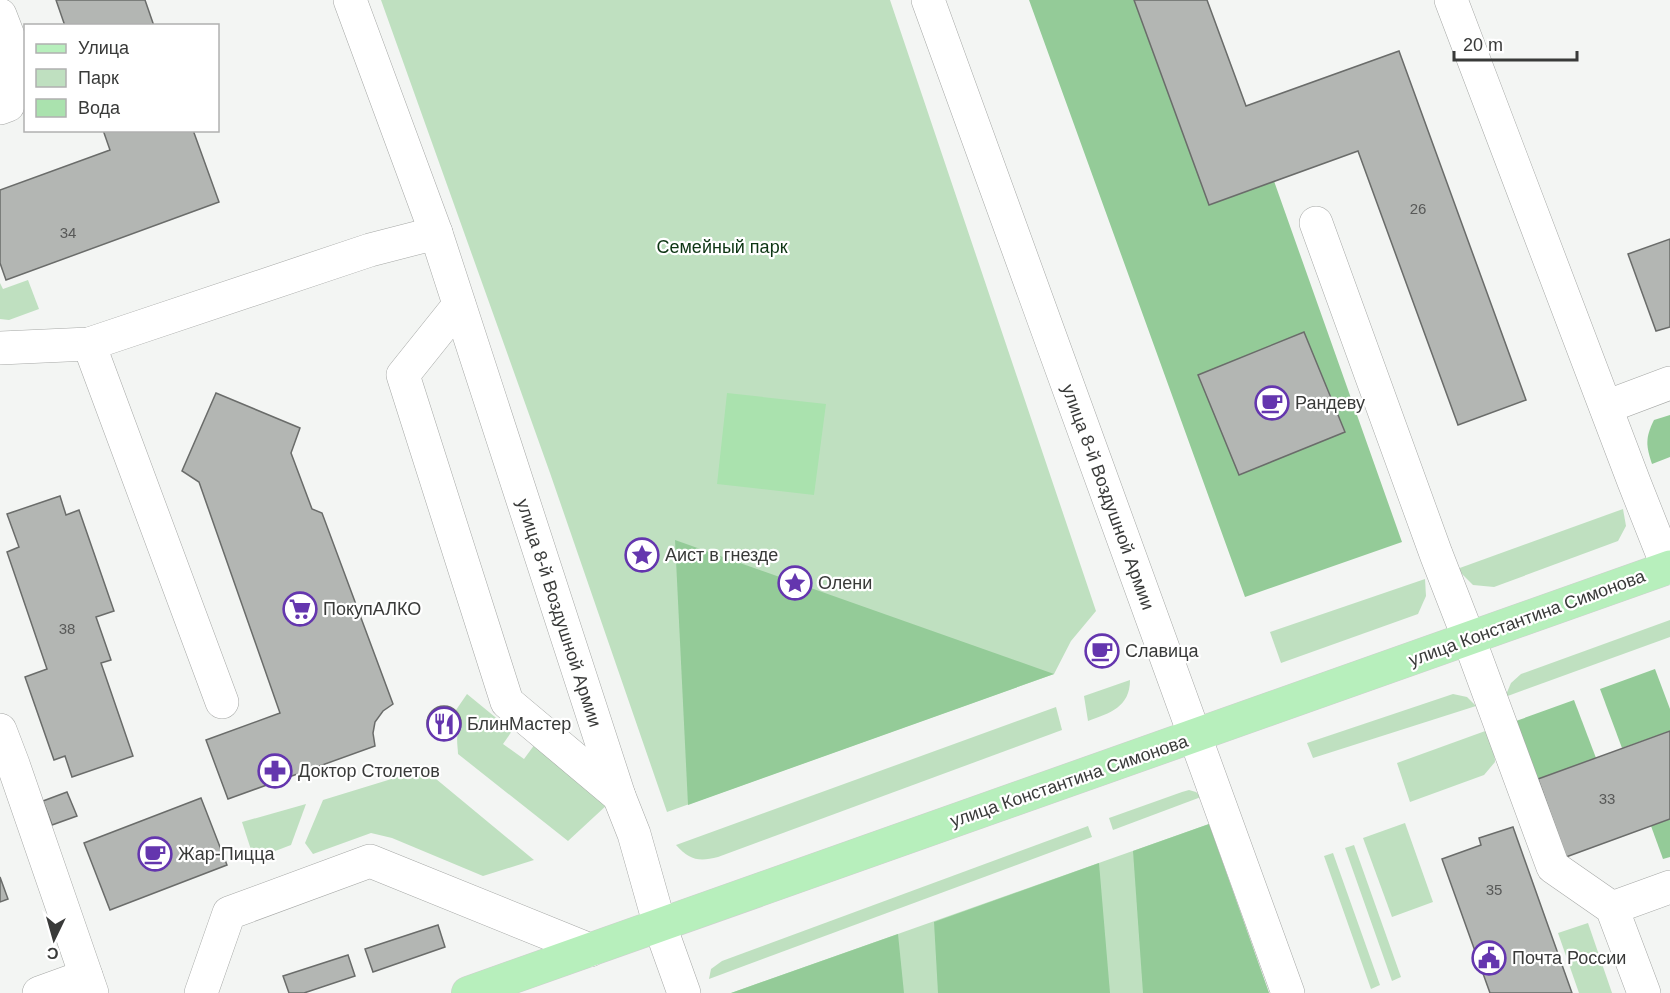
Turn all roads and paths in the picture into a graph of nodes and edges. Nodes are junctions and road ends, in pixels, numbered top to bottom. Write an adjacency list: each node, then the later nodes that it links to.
1 (350, 0): 7 (street, улица 8-й Воздушной Армии)
2 (928, 0): 17 (street, улица 8-й Воздушной Армии)
3 (1451, 0): 12 (street)
4 (0, 15): 5 (street)
5 (0, 108)
6 (1316, 223): 14 (street)
7 (436, 233): 8 (street, улица 8-й Воздушной Армии); 9 (street)
8 (459, 305): 19 (street, улица 8-й Воздушной Армии); 19 (street)
9 (89, 344): 10 (street); 15 (street)
10 (0, 348)
11 (1670, 383): 12 (street)
12 (1606, 406): 13 (street)
13 (1669, 567): 14 (main road, улица Константина Симонова)
14 (1469, 639): 17 (main road, улица Константина Симонова); 21 (street)
15 (222, 702)
16 (0, 730): 18 (street)
17 (1196, 736): 22 (main road, улица Константина Симонова); 29 (street, улица 8-й Воздушной Армии)
18 (7, 766): 24 (street)
19 (619, 796): 22 (street, улица 8-й Воздушной Армии)
20 (1670, 887): 21 (street)
21 (1612, 908): 30 (street)
22 (660, 926): 23 (main road, улица Константина Симонова); 28 (street, улица 8-й Воздушной Армии)
23 (590, 950): 26 (street); 27 (main road, улица Константина Симонова)
24 (89, 985): 25 (street)
25 (39, 993)
26 (201, 993)
27 (468, 993)
28 (684, 993)
29 (1288, 993)
30 (1644, 993)

